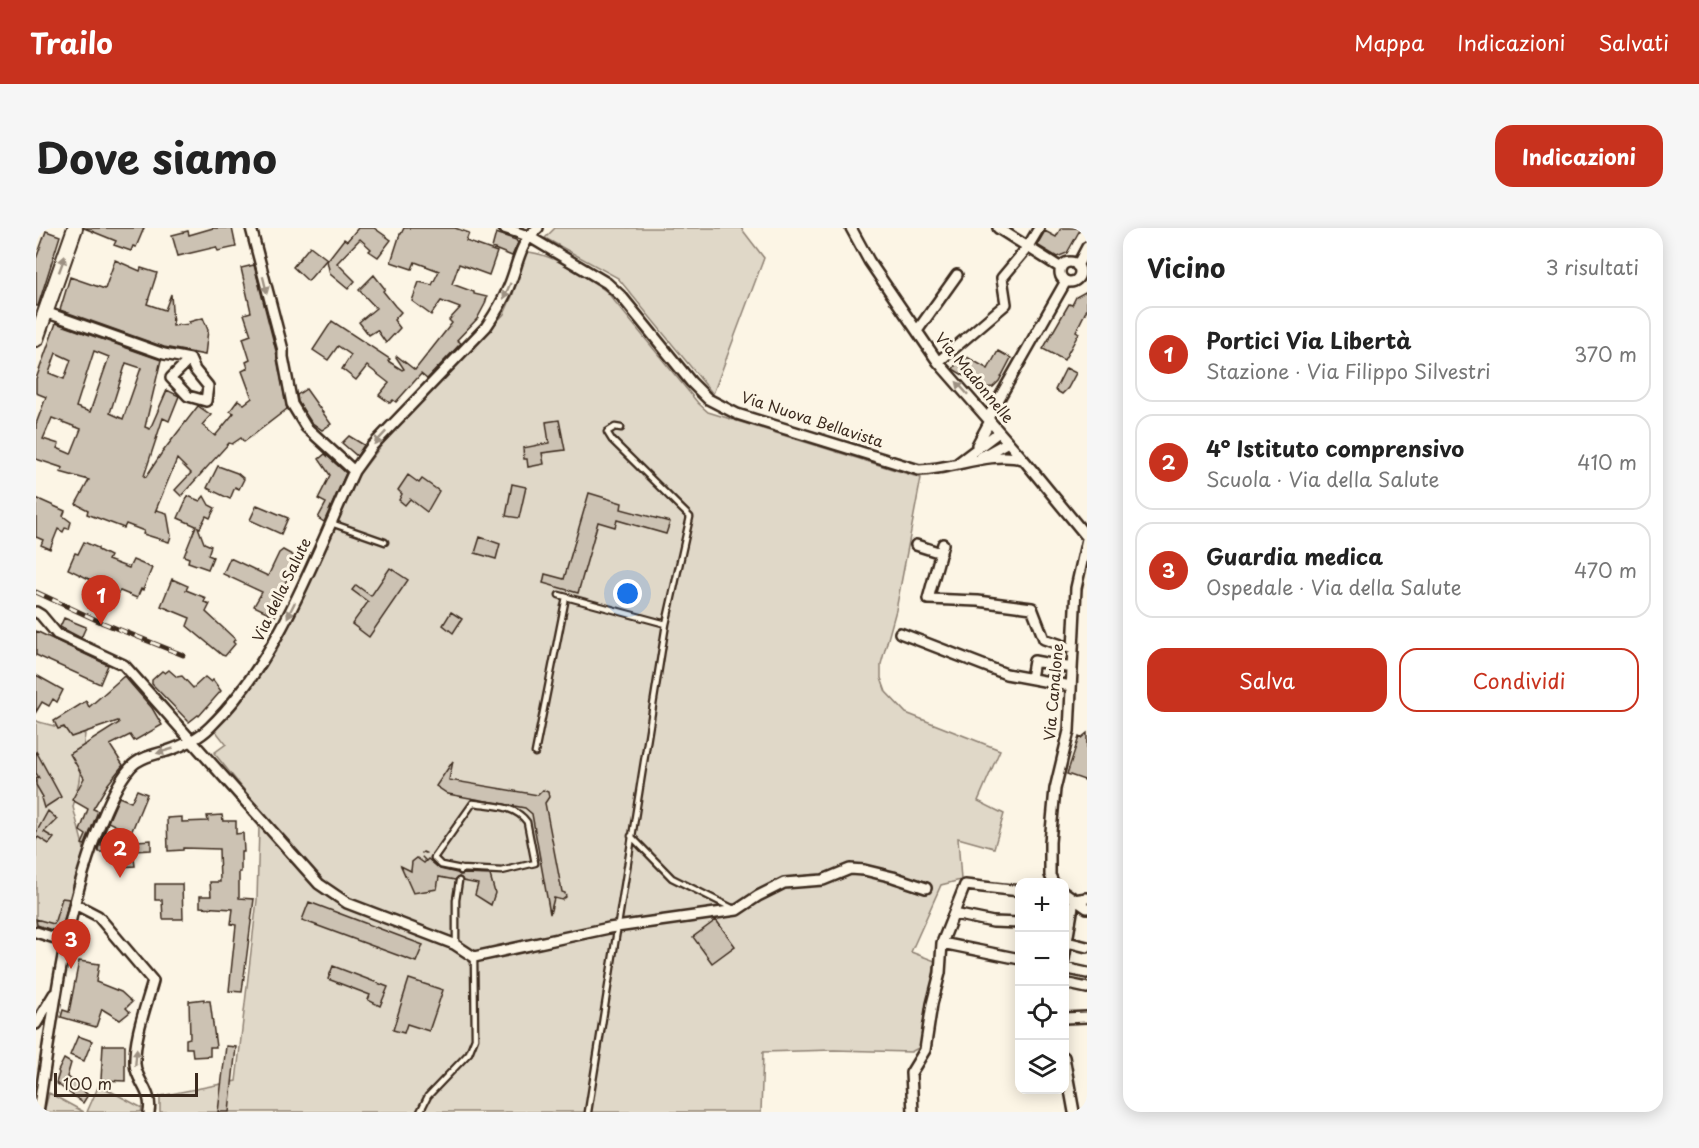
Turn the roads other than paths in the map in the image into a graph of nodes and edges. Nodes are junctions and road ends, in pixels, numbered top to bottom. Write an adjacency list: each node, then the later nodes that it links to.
1 (75, 228): 17 (street, one-way to 1)
2 (251, 228): 28 (street, one-way to 28)
3 (504, 228): 8 (street, Via Nuova Bellavista)
4 (538, 228): 8 (street)
5 (851, 228): 18 (street, Via Madonnelle)
6 (998, 228): 10 (street)
7 (1039, 228): 10 (street)
8 (528, 236): 26 (street, Via Nuova Bellavista); 28 (street, Via della Salute, one-way to 28)
9 (1087, 247): 11 (street)
10 (1027, 248): 12 (street); 21 (street)
11 (1077, 266): 12 (street); 14 (street)
12 (1061, 268): 15 (street)
13 (957, 275): 18 (street)
14 (1078, 278): 15 (street); 16 (street)
15 (1066, 281): 22 (street)
16 (1087, 282)
17 (42, 309): 19 (street); 20 (street)
18 (917, 331): 21 (street, Via Madonnelle)
19 (36, 339)
20 (189, 359): 20 (street)
21 (938, 362): 22 (street, Via Madonnelle, one-way to 21)
22 (989, 420): 24 (street, Via Madonnelle); 26 (street)
23 (621, 428): 36 (lane)
24 (999, 432): 25 (street, Via Madonnelle); 26 (street)
25 (1008, 441): 26 (street); 27 (street, Via Madonnelle)
26 (972, 457): 27 (street)
27 (1023, 459): 30 (street, Via Madonnelle)
28 (354, 471): 29 (street, Via della Salute)
29 (331, 523): 31 (lane); 42 (street, Via della Salute, one-way to 42)
30 (1087, 538): 38 (street, Via Canalone)
31 (386, 542)
32 (916, 545): 38 (street)
33 (559, 595): 34 (lane)
34 (566, 597): 36 (lane); 43 (lane)
35 (36, 612): 42 (street)
36 (666, 624): 44 (lane)
37 (900, 633): 40 (street)
38 (1073, 649): 39 (street, Via Canalone)
39 (1072, 668): 40 (street); 41 (street, Via Canalone)
40 (1031, 678): 41 (street)
41 (1071, 686): 46 (street, Via Canalone)
42 (191, 741): 53 (street, Via della Salute, one-way to 53); 63 (street)
43 (535, 753)
44 (631, 836): 55 (lane); 58 (lane)
45 (434, 858): 45 (lane)
46 (1051, 878)
47 (459, 881): 63 (lane)
48 (926, 888): 55 (street)
49 (1015, 890): 56 (street)
50 (1069, 896): 52 (street)
51 (1069, 897): 54 (street)
52 (1087, 898)
53 (75, 904): 60 (street, Via della Salute); 77 (street, one-way to 53)
54 (1087, 908)
55 (737, 910): 58 (street)
56 (954, 914): 57 (street); 62 (street)
57 (1015, 923)
58 (616, 927): 65 (street); 79 (lane)
59 (36, 932): 60 (street)
60 (68, 935): 71 (street, Via della Salute)
61 (1069, 942): 64 (street)
62 (942, 943): 66 (street); 80 (street)
63 (456, 945): 65 (street)
64 (1087, 947)
65 (474, 957): 78 (lane)
66 (1015, 958)
67 (1069, 969): 68 (street)
68 (1087, 973)
69 (1069, 984): 70 (street)
70 (1087, 988)
71 (57, 990): 74 (street); 76 (street, Via della Salute)
72 (1087, 1017): 73 (street)
73 (1069, 1018)
74 (36, 1024)
75 (1069, 1082): 81 (street)
76 (38, 1112)
77 (149, 1112)
78 (420, 1112)
79 (588, 1112)
80 (913, 1112)
81 (1074, 1112)

